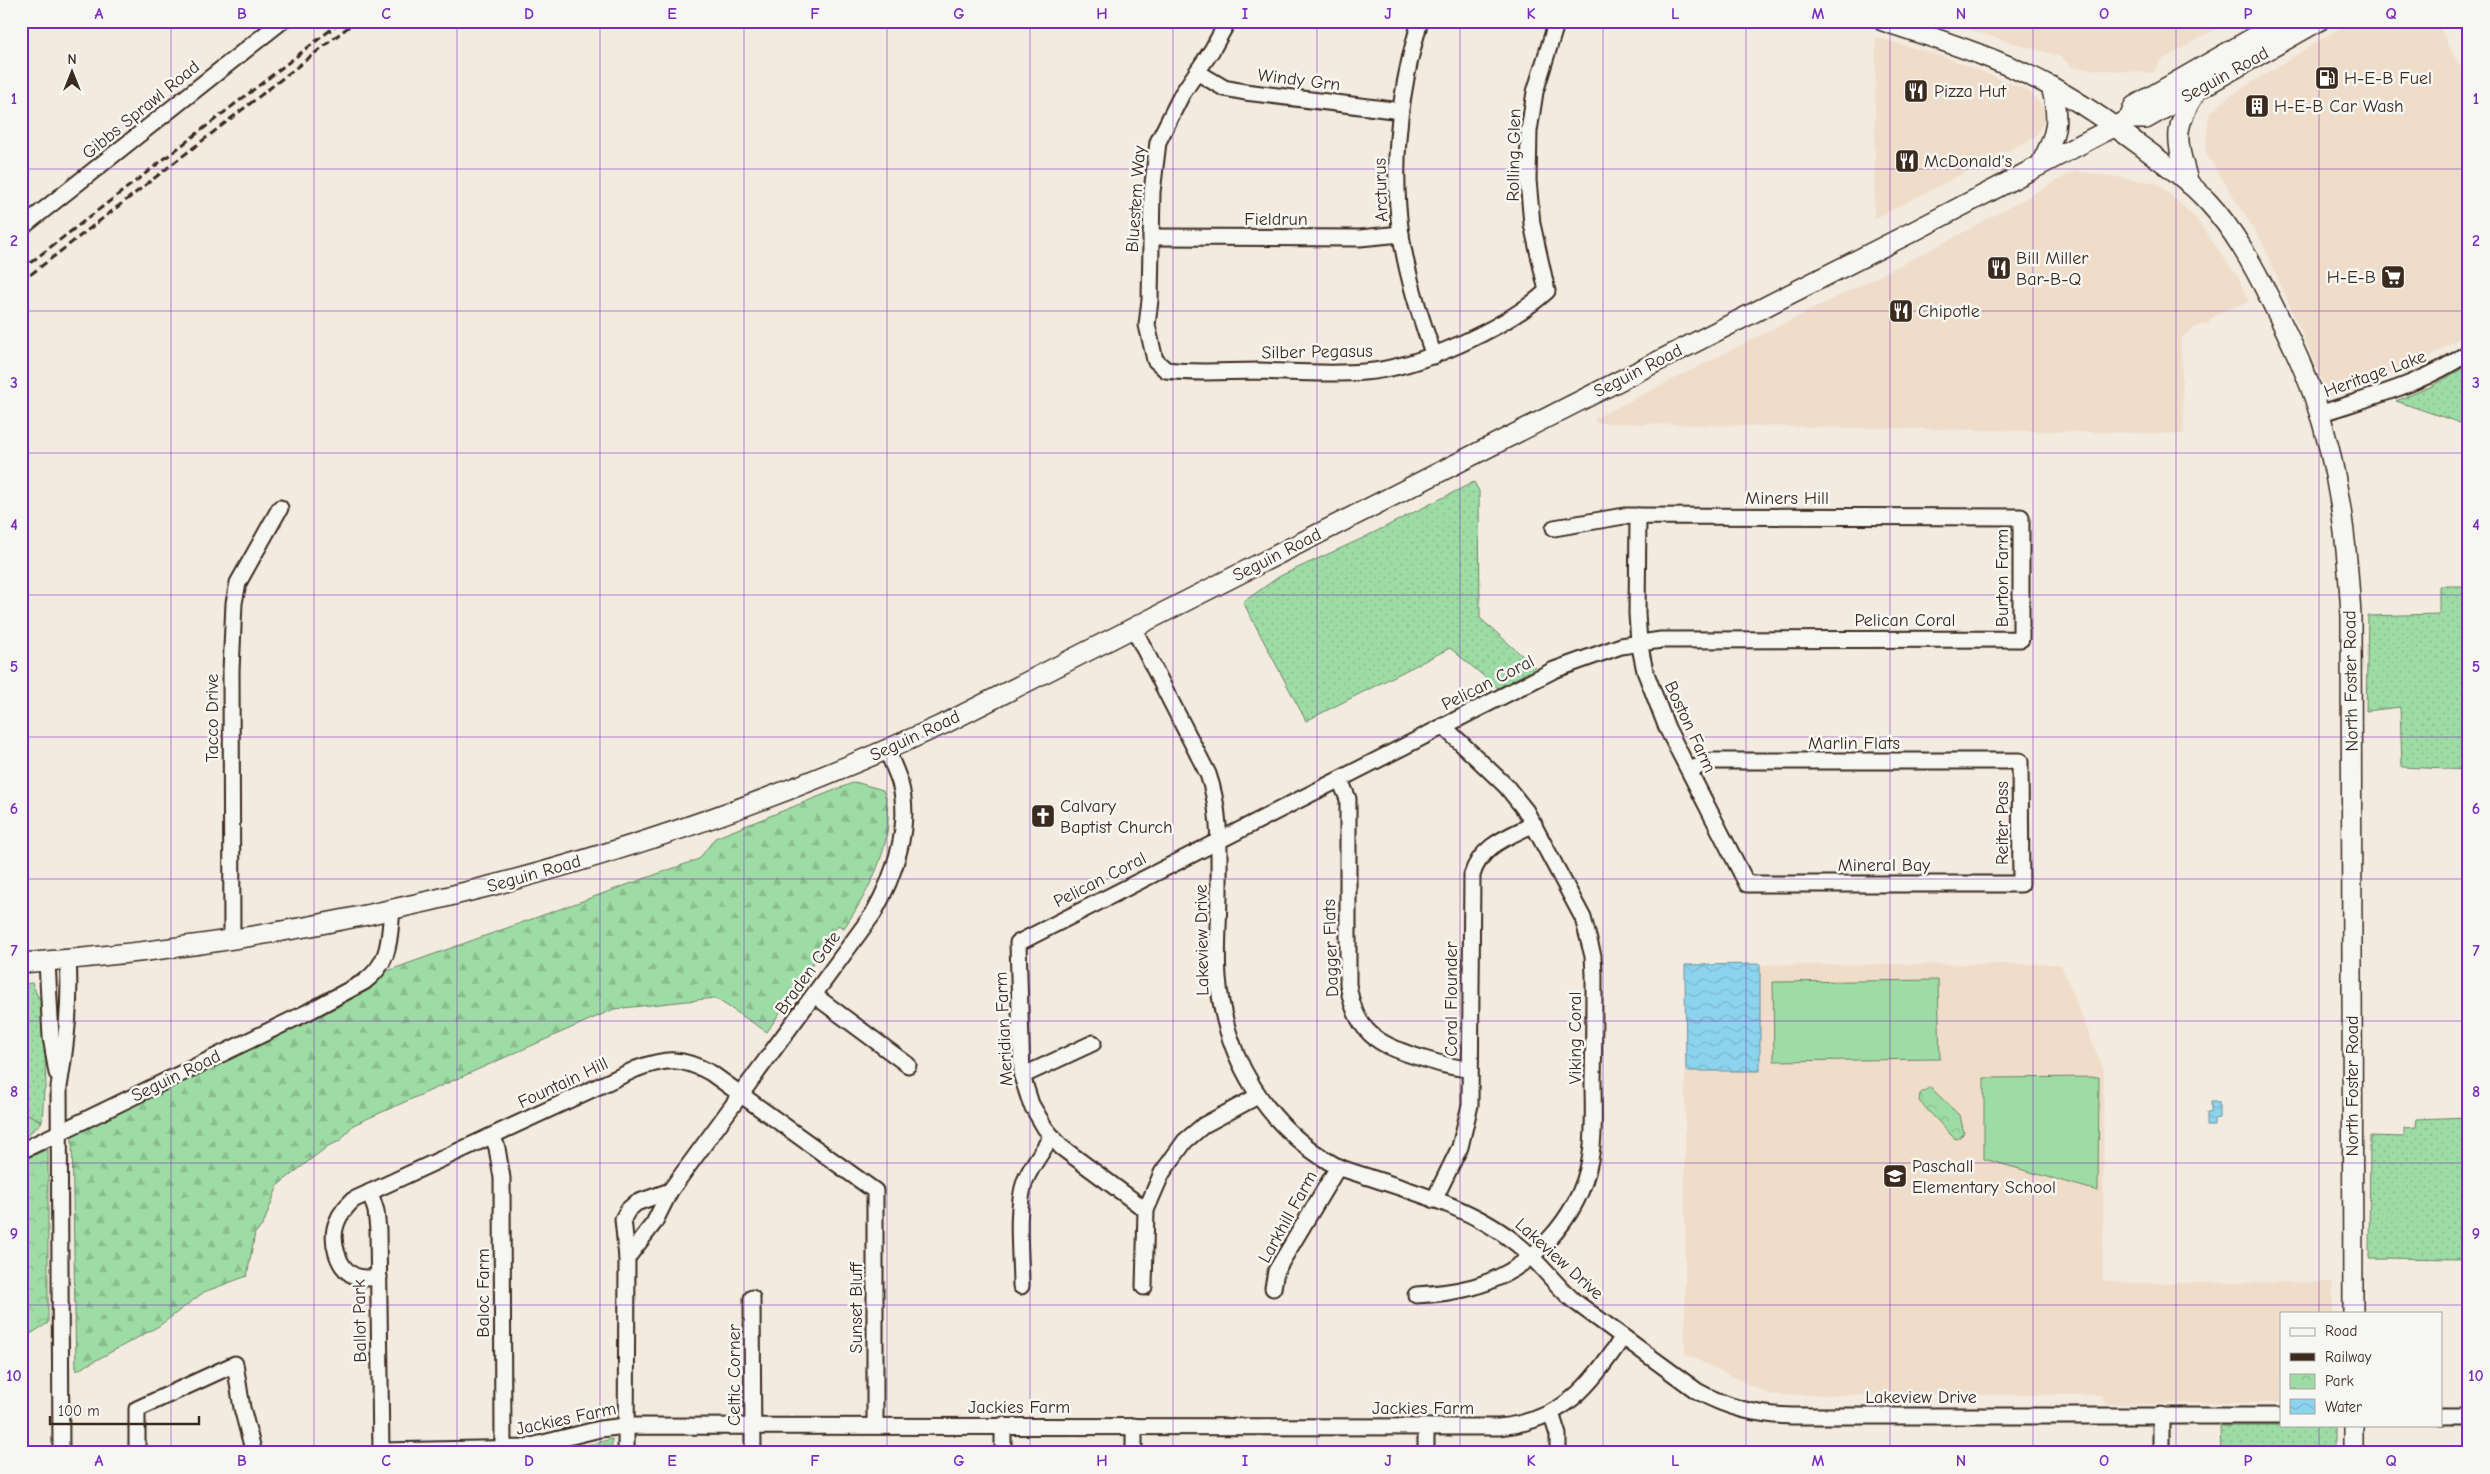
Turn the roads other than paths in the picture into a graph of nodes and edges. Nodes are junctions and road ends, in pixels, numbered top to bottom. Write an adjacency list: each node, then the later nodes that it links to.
1 (282, 21): 15 (street, Gibbs Sprawl Road)
2 (1228, 21): 8 (street, Bluestem Way)
3 (1420, 21): 11 (street, Arcturus)
4 (1558, 21): 18 (street, Rolling Glen)
5 (1883, 21): 9 (main road, North Foster Road)
6 (2282, 21): 12 (main road, Seguin Road)
7 (2319, 21): 10 (main road, Seguin Road)
8 (1197, 72): 11 (street, Windy Grn); 17 (street, Bluestem Way)
9 (2051, 86): 12 (main road, North Foster Road); 13 (main road)
10 (2198, 90): 12 (main road, Seguin Road); 14 (main road)
11 (1401, 111): 16 (street, Arcturus)
12 (2122, 123): 13 (main road, Seguin Road); 14 (main road, North Foster Road)
13 (2040, 165): 27 (main road, Seguin Road)
14 (2189, 184): 22 (main road, North Foster Road)
15 (21, 228)
16 (1401, 234): 17 (street, Fieldrun); 20 (street, Arcturus)
17 (1152, 237): 21 (street, Bluestem Way)
18 (1547, 291): 20 (street, Silber Pegasus)
19 (2469, 352): 22 (street, Heritage Lake)
20 (1434, 356): 21 (street, Silber Pegasus)
21 (1160, 366)
22 (2319, 414): 71 (main road, North Foster Road)
23 (280, 508): 40 (street, Tacco Drive)
24 (1638, 516): 25 (street, Miners Hill); 26 (street, Miners Hill); 29 (street, Boston Farm)
25 (2021, 517): 28 (street, Burton Farm)
26 (1554, 528)
27 (1134, 629): 31 (main road, Seguin Road); 36 (street, Lakeview Drive)
28 (2021, 639): 29 (street, Pelican Coral)
29 (1640, 642): 30 (street, Pelican Coral); 33 (street, Boston Farm)
30 (1443, 726): 34 (street, Pelican Coral); 35 (street, Viking Coral)
31 (886, 750): 39 (main road, Seguin Road); 45 (street, Braden Gate)
32 (2020, 762): 33 (street, Marlin Flats); 38 (street, Reiter Pass)
33 (1689, 770): 37 (street, Boston Farm)
34 (1340, 780): 36 (street, Pelican Coral); 48 (street, Dagger Flats)
35 (1534, 824): 48 (street, Coral Flounder); 63 (street, Viking Coral)
36 (1219, 839): 41 (street, Pelican Coral); 52 (street, Lakeview Drive)
37 (1746, 884): 38 (street, Mineral Bay)
38 (2021, 884)
39 (392, 909): 40 (main road, Seguin Road); 53 (street, Seguin Road)
40 (232, 939): 42 (main road, Seguin Road)
41 (1018, 943): 49 (street, Meridian Farm)
42 (68, 959): 43 (main road, Seguin Road); 50 (street)
43 (47, 961): 44 (main road, Seguin Road); 50 (street)
44 (21, 963)
45 (814, 995): 47 (street); 51 (street, Braden Gate)
46 (1094, 1043): 49 (street)
47 (908, 1065)
48 (1470, 1069): 61 (street, Coral Flounder)
49 (1022, 1076): 55 (street, Meridian Farm)
50 (59, 1087): 53 (street)
51 (741, 1095): 54 (street, Fountain Hill); 58 (street, Braden Gate); 59 (street, Fountain Hill)
52 (1258, 1096): 57 (street, Lakeview Drive); 62 (street)
53 (59, 1134): 56 (street, Seguin Road); 87 (street)
54 (493, 1137): 60 (street, Fountain Hill); 85 (street, Baloc Farm)
55 (1051, 1137): 62 (street, Meridian Farm); 66 (street)
56 (21, 1151)
57 (1338, 1167): 61 (street, Lakeview Drive); 68 (street, Larkhill Farm)
58 (670, 1191): 64 (street, Braden Gate); 64 (street)
59 (875, 1191): 79 (street, Sunset Bluff)
60 (370, 1192): 65 (street, Ballot Park); 65 (street, Fountain Hill)
61 (1434, 1200): 63 (street, Lakeview Drive)
62 (1146, 1210): 67 (street)
63 (1531, 1256): 69 (street, Viking Coral); 72 (street, Lakeview Drive)
64 (627, 1258): 81 (street)
65 (379, 1278): 86 (street, Ballot Park)
66 (1021, 1286)
67 (1144, 1287)
68 (1273, 1288)
69 (1416, 1295)
70 (752, 1298): 78 (street, Celtic Corner)
71 (2353, 1312)
72 (1623, 1337): 73 (street, Jackies Farm); 74 (street, Lakeview Drive)
73 (1551, 1413): 84 (street, Jackies Farm); 95 (street)
74 (2161, 1415): 75 (street, Lakeview Drive); 96 (street)
75 (2280, 1416)
76 (2442, 1416): 77 (street)
77 (2469, 1416)
78 (753, 1425): 79 (street, Jackies Farm); 81 (street, Jackies Farm); 91 (street, Celtic Corner)
79 (875, 1425): 80 (street, Jackies Farm)
80 (1003, 1425): 82 (street, Jackies Farm); 92 (street)
81 (626, 1426): 85 (street, Jackies Farm); 90 (street)
82 (1134, 1426): 84 (street, Jackies Farm); 93 (street)
83 (2353, 1426): 97 (main road)
84 (1426, 1427): 94 (street)
85 (502, 1450): 86 (street, Jackies Farm)
86 (381, 1451)
87 (61, 1453)
88 (137, 1453): 89 (street)
89 (254, 1453)
90 (626, 1453)
91 (753, 1453)
92 (1003, 1453)
93 (1134, 1453)
94 (1426, 1453)
95 (1558, 1453)
96 (2161, 1453)
97 (2353, 1453)

